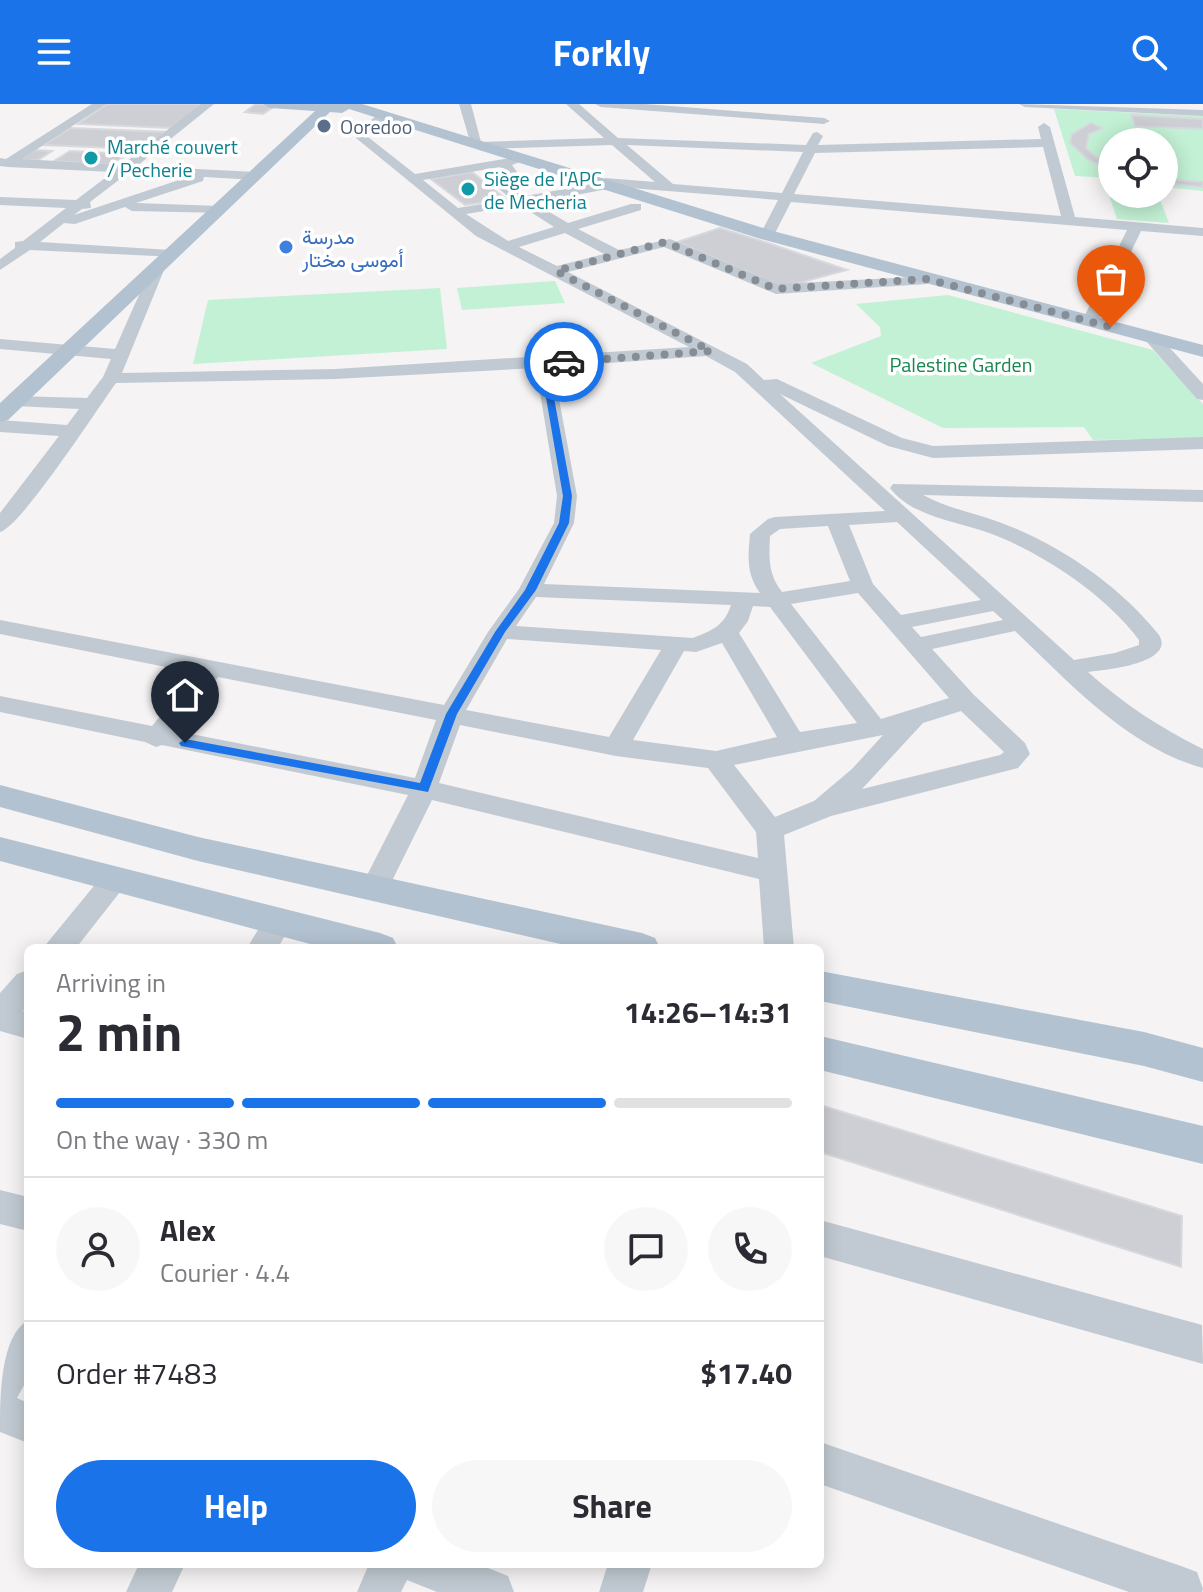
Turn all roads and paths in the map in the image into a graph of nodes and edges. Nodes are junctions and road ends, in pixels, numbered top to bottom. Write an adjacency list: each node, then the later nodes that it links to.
1 (100, 104): 24 (street)
2 (208, 104): 28 (street)
3 (270, 104): 9 (main road)
4 (348, 104): 15 (main road)
5 (465, 104): 20 (street)
6 (572, 104): 19 (street)
7 (601, 104): 13 (street)
8 (1025, 104): 11 (street)
9 (329, 105): 15 (main road); 33 (main road)
10 (832, 105): 17 (street)
11 (1040, 105): 12 (street); 22 (street)
12 (1073, 105): 14 (street)
13 (681, 107): 16 (street); 17 (street)
14 (1203, 113)
15 (380, 114): 20 (main road); 36 (street)
16 (670, 121)
17 (824, 121): 26 (street)
18 (661, 132): 21 (street)
19 (615, 141): 20 (street); 21 (street); 38 (street)
20 (479, 143): 30 (main road)
21 (653, 143): 26 (street)
22 (1046, 143): 26 (street); 48 (street)
23 (11, 146): 24 (street)
24 (34, 147): 25 (street); 32 (street)
25 (62, 148)
26 (811, 149): 39 (street)
27 (119, 151): 28 (street)
28 (144, 154): 29 (street); 34 (street)
29 (171, 157)
30 (530, 159): 31 (street); 37 (main road)
31 (503, 163): 36 (street); 41 (street)
32 (3, 164): 34 (street)
33 (262, 165): 35 (street); 35 (street); 45 (main road)
34 (126, 169): 35 (street); 42 (street)
35 (215, 174): 43 (street)
36 (414, 178): 47 (street)
37 (609, 184): 38 (street); 41 (street); 46 (main road)
38 (669, 187): 39 (street); 46 (street)
39 (783, 197): 48 (street); 53 (street)
40 (0, 201): 42 (street)
41 (520, 201): 47 (street); 51 (street)
42 (80, 204): 43 (street); 49 (street)
43 (114, 206): 45 (street); 49 (street)
44 (636, 207): 51 (street)
45 (219, 210): 57 (main road)
46 (695, 211): 53 (main road)
47 (456, 212): 56 (street)
48 (1070, 223): 50 (street)
49 (51, 228): 55 (street)
50 (1135, 228): 52 (street); 63 (street)
51 (564, 229): 56 (street); 58 (street)
52 (1203, 232)
53 (767, 235): 62 (main road)
54 (0, 244): 55 (street)
55 (27, 246): 57 (street); 59 (street)
56 (507, 246): 61 (street)
57 (171, 254): 60 (main road)
58 (616, 254): 61 (street); 62 (street)
59 (0, 266)
60 (157, 270): 66 (main road); 69 (street)
61 (556, 271): 67 (street)
62 (927, 279): 63 (main road)
63 (1090, 321): 64 (main road)
64 (1152, 338): 68 (main road); 73 (street)
65 (0, 344): 66 (street)
66 (71, 349): 69 (street); 74 (main road)
67 (711, 351): 70 (street); 71 (street)
68 (1203, 351)
69 (120, 355): 72 (street)
70 (544, 363): 72 (street); 89 (street)
71 (741, 368): 79 (street); 80 (street)
72 (111, 378): 75 (street)
73 (1203, 395)
74 (15, 401): 75 (street); 76 (main road)
75 (91, 404): 78 (street)
76 (0, 415)
77 (0, 426): 78 (street)
78 (71, 431): 83 (street)
79 (1203, 443)
80 (870, 487): 81 (street); 85 (street)
81 (900, 488): 84 (street); 100 (street)
82 (0, 495): 83 (street)
83 (25, 496): 87 (street)
84 (1203, 496)
85 (900, 516): 86 (street); 92 (street)
86 (837, 522): 88 (street); 91 (street)
87 (0, 526)
88 (863, 586): 91 (street); 93 (street)
89 (530, 590): 90 (street); 96 (street)
90 (744, 598): 91 (street); 97 (street)
91 (774, 600): 106 (street)
92 (999, 603): 93 (street); 94 (street)
93 (897, 623): 99 (street)
94 (1021, 623): 99 (street); 100 (street)
95 (0, 627): 101 (street)
96 (500, 632): 98 (street); 104 (street)
97 (727, 632): 98 (street); 110 (street)
98 (676, 645): 111 (street)
99 (916, 645): 102 (street)
100 (1070, 668): 107 (street)
101 (211, 670): 104 (street); 108 (street)
102 (965, 701): 105 (street); 116 (street)
103 (0, 704): 108 (street)
104 (451, 714): 111 (street); 114 (street)
105 (914, 718): 106 (street); 116 (street)
106 (875, 729): 110 (street)
107 (1154, 736): 109 (street); 112 (street)
108 (156, 738): 114 (street)
109 (1203, 739)
110 (793, 742): 113 (street)
111 (616, 747): 113 (street)
112 (1203, 759)
113 (716, 760): 117 (street)
114 (424, 789): 119 (street); 121 (street)
115 (0, 796): 121 (main road)
116 (824, 808): 117 (street)
117 (770, 830): 119 (street)
118 (0, 849): 120 (main road)
119 (774, 872): 126 (street)
120 (117, 878): 122 (main road); 123 (street)
121 (374, 889): 125 (main road)
122 (270, 936): 124 (main road)
123 (61, 944)
124 (343, 944)
125 (624, 944)
126 (779, 944)
127 (824, 987): 132 (main road)
128 (24, 988): 129 (street)
129 (0, 1016): 130 (street)
130 (24, 1025)
131 (824, 1054): 133 (main road)
132 (1203, 1065)
133 (1203, 1145)
134 (0, 1207): 135 (street)
135 (24, 1213)
136 (824, 1239): 137 (street)
137 (1202, 1345)
138 (24, 1347): 139 (street)
139 (0, 1388)
140 (0, 1412): 141 (street)
141 (24, 1421)
142 (824, 1464): 147 (street)
143 (161, 1568): 148 (street)
144 (389, 1568): 149 (street)
145 (432, 1568): 150 (street)
146 (629, 1568): 151 (street)
147 (1181, 1588)
148 (148, 1592)
149 (379, 1592)
150 (492, 1592)
151 (621, 1592)

